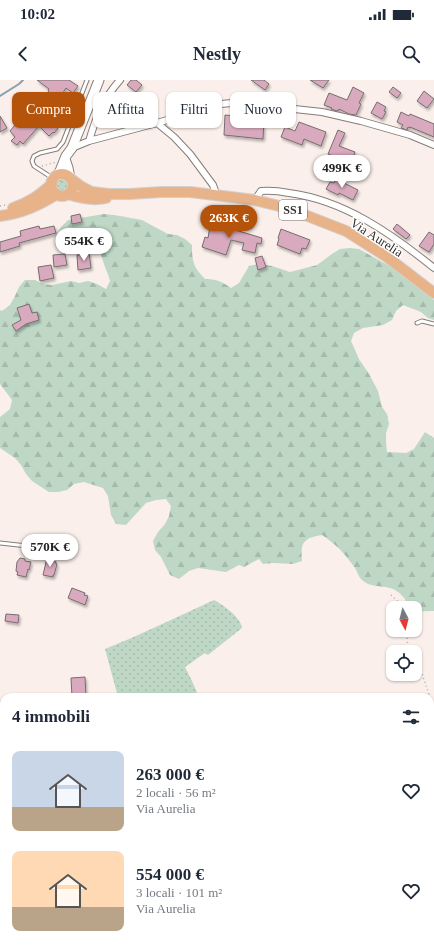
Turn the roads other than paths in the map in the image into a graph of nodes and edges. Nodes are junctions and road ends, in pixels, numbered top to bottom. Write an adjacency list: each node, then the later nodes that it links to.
1 (87, 80): 12 (lane)
2 (100, 80): 9 (street)
3 (120, 80): 7 (street)
4 (158, 122): 8 (street)
5 (158, 125): 15 (street)
6 (137, 128): 7 (street)
7 (89, 141): 9 (street)
8 (434, 145)
9 (72, 148): 10 (street)
10 (65, 159): 11 (street); 12 (street)
11 (71, 178): 12 (main road); 13 (main road); 14 (main road, Via Aurelia)
12 (54, 180): 13 (main road); 17 (main road)
13 (63, 194): 14 (main road, Via Aurelia); 18 (main road)
14 (130, 194): 15 (main road, Via Aurelia / SS1)
15 (217, 196): 16 (main road, Via Aurelia / SS1)
16 (255, 200): 19 (street, Via Aurelia); 20 (main road, Via Aurelia / SS1)
17 (3, 209)
18 (0, 216)
19 (434, 268)
20 (434, 293)
21 (417, 323): 22 (lane)
22 (434, 324)
23 (0, 543): 24 (lane)
24 (73, 551)

